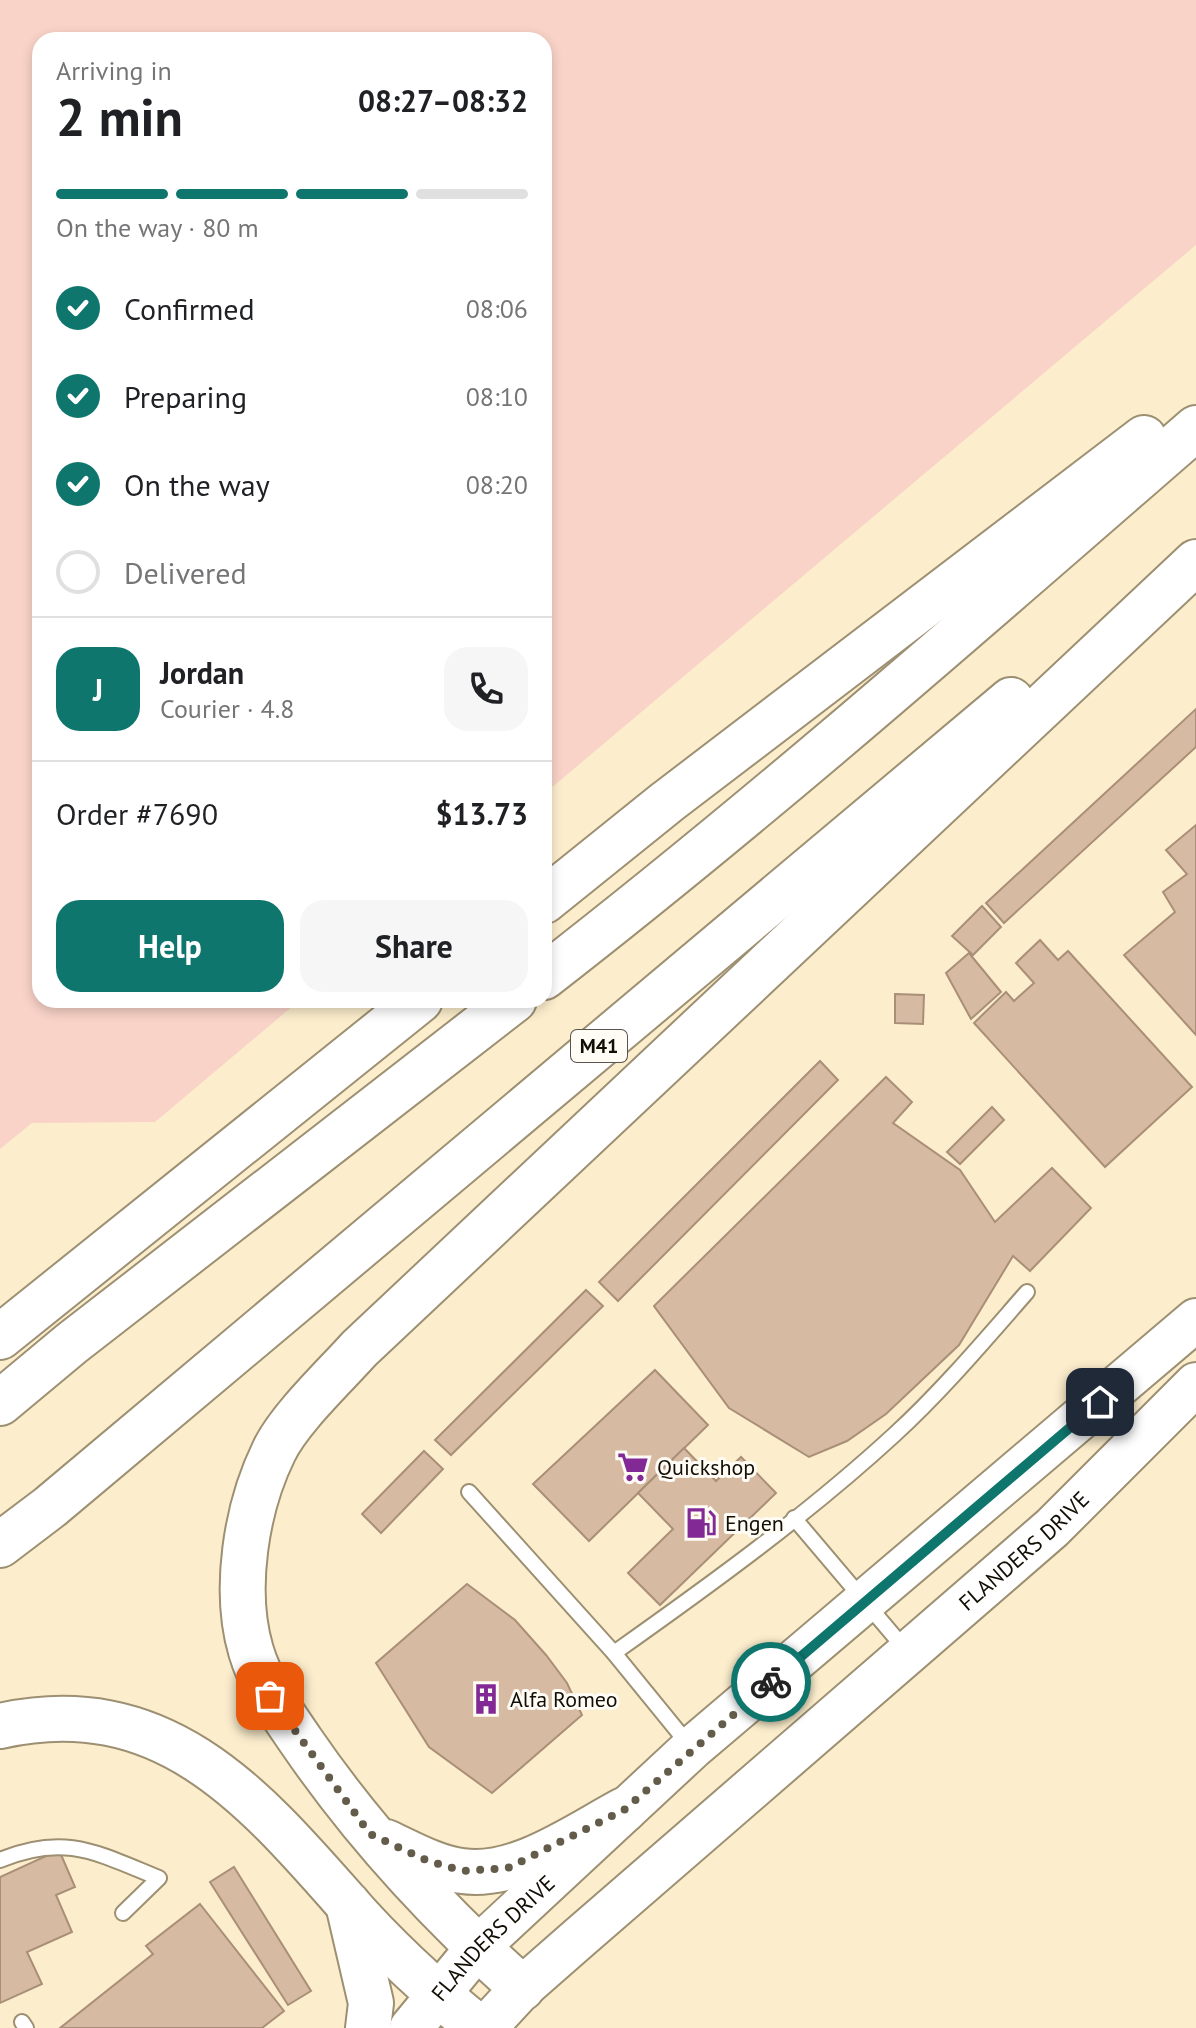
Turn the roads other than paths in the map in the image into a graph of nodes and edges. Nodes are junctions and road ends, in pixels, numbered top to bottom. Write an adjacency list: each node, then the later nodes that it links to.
1 (1196, 398): 5 (highway)
2 (1196, 428): 6 (highway)
3 (1196, 544): 16 (highway, M41)
4 (1196, 562): 23 (highway)
5 (552, 895)
6 (552, 970)
7 (410, 1008): 11 (highway)
8 (504, 1008): 13 (highway)
9 (1027, 1292): 15 (lane)
10 (1196, 1320): 17 (street, FLANDERS DRIVE)
11 (0, 1337)
12 (1196, 1384): 19 (street, FLANDERS DRIVE)
13 (0, 1403)
14 (469, 1492): 18 (lane)
15 (794, 1518): 17 (lane); 18 (lane)
16 (0, 1545)
17 (863, 1603): 19 (lane); 21 (street, FLANDERS DRIVE)
18 (614, 1653): 21 (lane)
19 (910, 1654): 28 (street, FLANDERS DRIVE)
20 (0, 1726): 25 (highway)
21 (692, 1748): 22 (street, FLANDERS DRIVE)
22 (624, 1810): 23 (highway); 27 (street, FLANDERS DRIVE)
23 (370, 1834): 27 (highway)
24 (0, 1860): 26 (lane)
25 (348, 1904): 29 (highway); 30 (highway)
26 (123, 1913)
27 (477, 1948): 28 (highway); 29 (street, FLANDERS DRIVE)
28 (522, 1988): 33 (street, FLANDERS DRIVE)
29 (436, 1994): 31 (street, FLANDERS DRIVE); 32 (highway)
30 (368, 2028)
31 (411, 2028)
32 (479, 2028)
33 (485, 2028)

